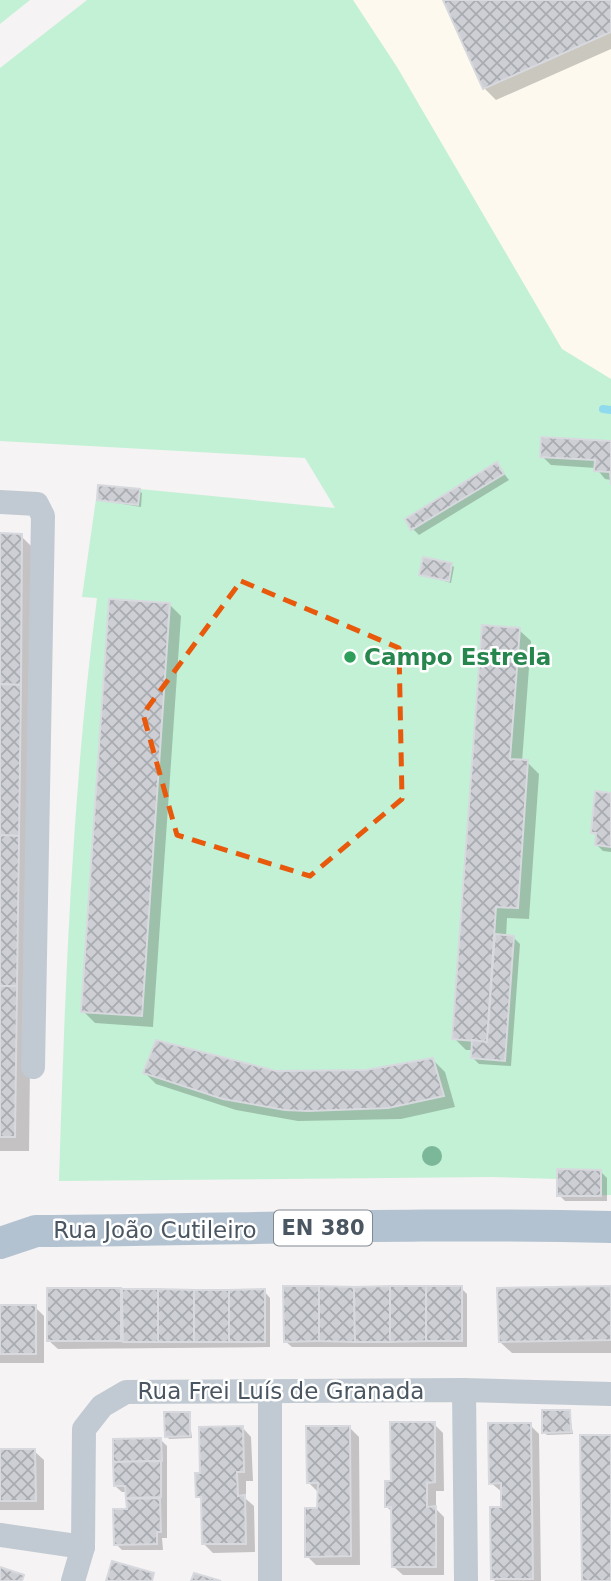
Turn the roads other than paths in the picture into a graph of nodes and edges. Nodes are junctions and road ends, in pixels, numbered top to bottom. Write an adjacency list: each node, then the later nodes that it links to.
1 (0, 502): 2 (street)
2 (33, 1067)
3 (0, 1217): 5 (main road, Rua João Cutileiro / EN 380)
4 (611, 1227): 5 (main road, Rua João Cutileiro / EN 380)
5 (36, 1231): 6 (main road, Rua João Cutileiro / EN 380)
6 (0, 1243)
7 (464, 1391): 8 (street, Rua Frei Luís de Granada); 9 (street, Rua Frei Luís de Granada); 14 (street)
8 (270, 1392): 11 (street, Rua Frei Luís de Granada); 13 (street)
9 (611, 1394)
10 (0, 1535): 11 (street)
11 (83, 1547): 12 (street, Rua Frei Luís de Granada)
12 (74, 1581)
13 (270, 1581)
14 (466, 1581)

